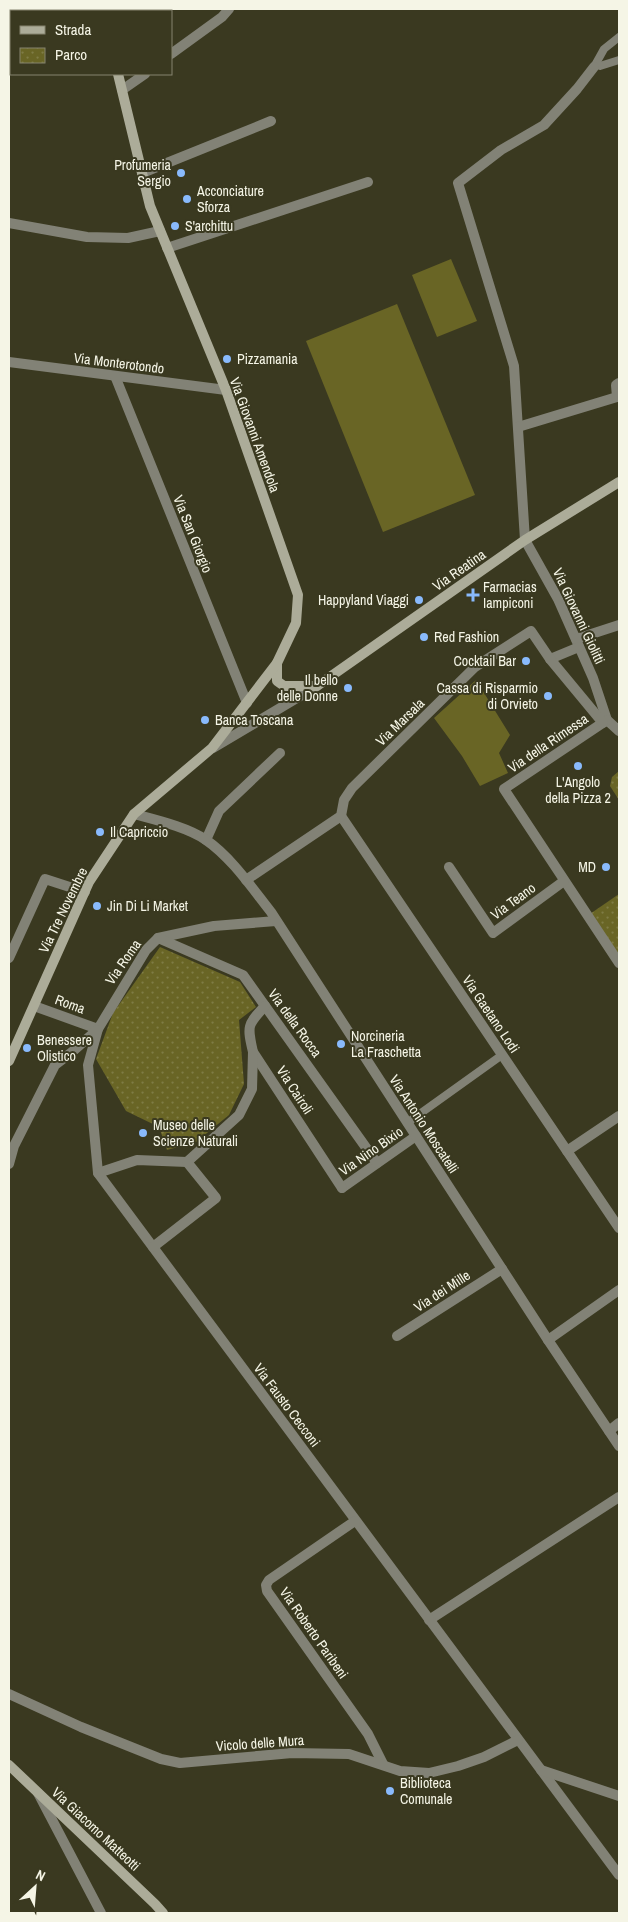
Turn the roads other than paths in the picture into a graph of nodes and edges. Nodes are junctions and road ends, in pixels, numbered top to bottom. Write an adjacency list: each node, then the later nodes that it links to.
1 (228, 9): 3 (street)
2 (619, 37): 5 (lane)
3 (172, 53)
4 (619, 60): 5 (lane)
5 (595, 66): 19 (street)
6 (118, 75): 8 (main road, Via Giovanni Amendola)
7 (144, 75): 8 (street)
8 (122, 90): 10 (main road, Via Giovanni Amendola)
9 (271, 120): 10 (street)
10 (142, 174): 13 (main road, Via Giovanni Amendola)
11 (368, 182): 14 (street)
12 (9, 223): 13 (street)
13 (160, 231): 14 (main road, Via Giovanni Amendola)
14 (167, 248): 18 (main road, Via Giovanni Amendola)
15 (9, 362): 16 (street, Via Monterotondo)
16 (115, 376): 18 (street, Via Monterotondo); 27 (street, Via San Giorgio)
17 (619, 384): 19 (street)
18 (226, 390): 25 (main road, Via Giovanni Amendola)
19 (518, 427): 21 (street)
20 (619, 482): 21 (main road, Via Reatina)
21 (526, 540): 23 (street, Via Giovanni Giolitti); 26 (main road, Via Reatina)
22 (619, 625): 23 (street)
23 (578, 643): 24 (street); 28 (street, Via Giovanni Giolitti)
24 (550, 659): 28 (street); 33 (street, Via Marsala)
25 (277, 662): 26 (main road); 27 (main road, Via Giovanni Amendola)
26 (317, 686): 30 (street)
27 (246, 703): 30 (main road, Via Tre Novembre)
28 (605, 722): 29 (street, Via Giovanni Giolitti); 37 (street, Via della Rimessa)
29 (619, 731)
30 (212, 748): 32 (main road, Via Tre Novembre)
31 (280, 753): 34 (street)
32 (134, 814): 34 (street, Via Antonio Moscatelli); 38 (main road, Via Tre Novembre)
33 (341, 816): 36 (street); 47 (street, Via Gaetano Lodi)
34 (206, 840): 36 (street, Via Antonio Moscatelli)
35 (449, 867): 37 (street, Via Teano)
36 (246, 880): 39 (street, Via Antonio Moscatelli)
37 (564, 881): 42 (street, Via della Rimessa)
38 (85, 892): 41 (street); 43 (main road, Via Tre Novembre)
39 (276, 921): 40 (street, Via Roma); 50 (street, Via Antonio Moscatelli)
40 (158, 938): 44 (street, Via della Rocca); 45 (street, Via Roma)
41 (9, 958)
42 (619, 964)
43 (34, 1006): 45 (street, Roma); 48 (main road, Via Tre Novembre)
44 (265, 1006): 46 (street, Via Cairoli); 54 (street, Via della Rocca)
45 (98, 1029): 55 (street); 56 (street)
46 (253, 1052): 53 (street); 57 (street, Via Cairoli)
47 (502, 1055): 50 (lane); 52 (street, Via Gaetano Lodi)
48 (9, 1061)
49 (619, 1116): 52 (street)
50 (407, 1123): 51 (street, Via Antonio Moscatelli)
51 (416, 1136): 54 (street, Via Nino Bixio); 60 (street, Via Antonio Moscatelli)
52 (568, 1151): 58 (street, Via Gaetano Lodi)
53 (187, 1162): 56 (street); 59 (street)
54 (377, 1163): 57 (street, Via Nino Bixio)
55 (9, 1164)
56 (98, 1173): 59 (street, Via Fausto Cecconi)
57 (342, 1188)
58 (619, 1228)
59 (153, 1247): 68 (street, Via Fausto Cecconi)
60 (502, 1269): 62 (street, Via dei Mille); 63 (street, Via Antonio Moscatelli)
61 (618, 1294): 63 (street)
62 (397, 1336)
63 (548, 1340): 65 (street, Via Antonio Moscatelli)
64 (619, 1423): 65 (street)
65 (609, 1431): 66 (street, Via Antonio Moscatelli)
66 (619, 1446)
67 (619, 1496): 69 (street)
68 (356, 1521): 69 (street, Via Fausto Cecconi); 72 (street, Via Roberto Paribeni)
69 (429, 1620): 71 (street, Via Fausto Cecconi)
70 (9, 1694): 72 (street, Vicolo delle Mura)
71 (518, 1740): 72 (street, Vicolo delle Mura); 74 (street, Via Fausto Cecconi)
72 (383, 1764)
73 (9, 1765): 75 (main road, Via Giacomo Matteotti)
74 (541, 1770): 76 (street); 77 (street, Via Fausto Cecconi)
75 (37, 1792): 78 (street); 79 (main road, Via Giacomo Matteotti)
76 (619, 1796)
77 (619, 1875)
78 (102, 1913)
79 (163, 1913)

